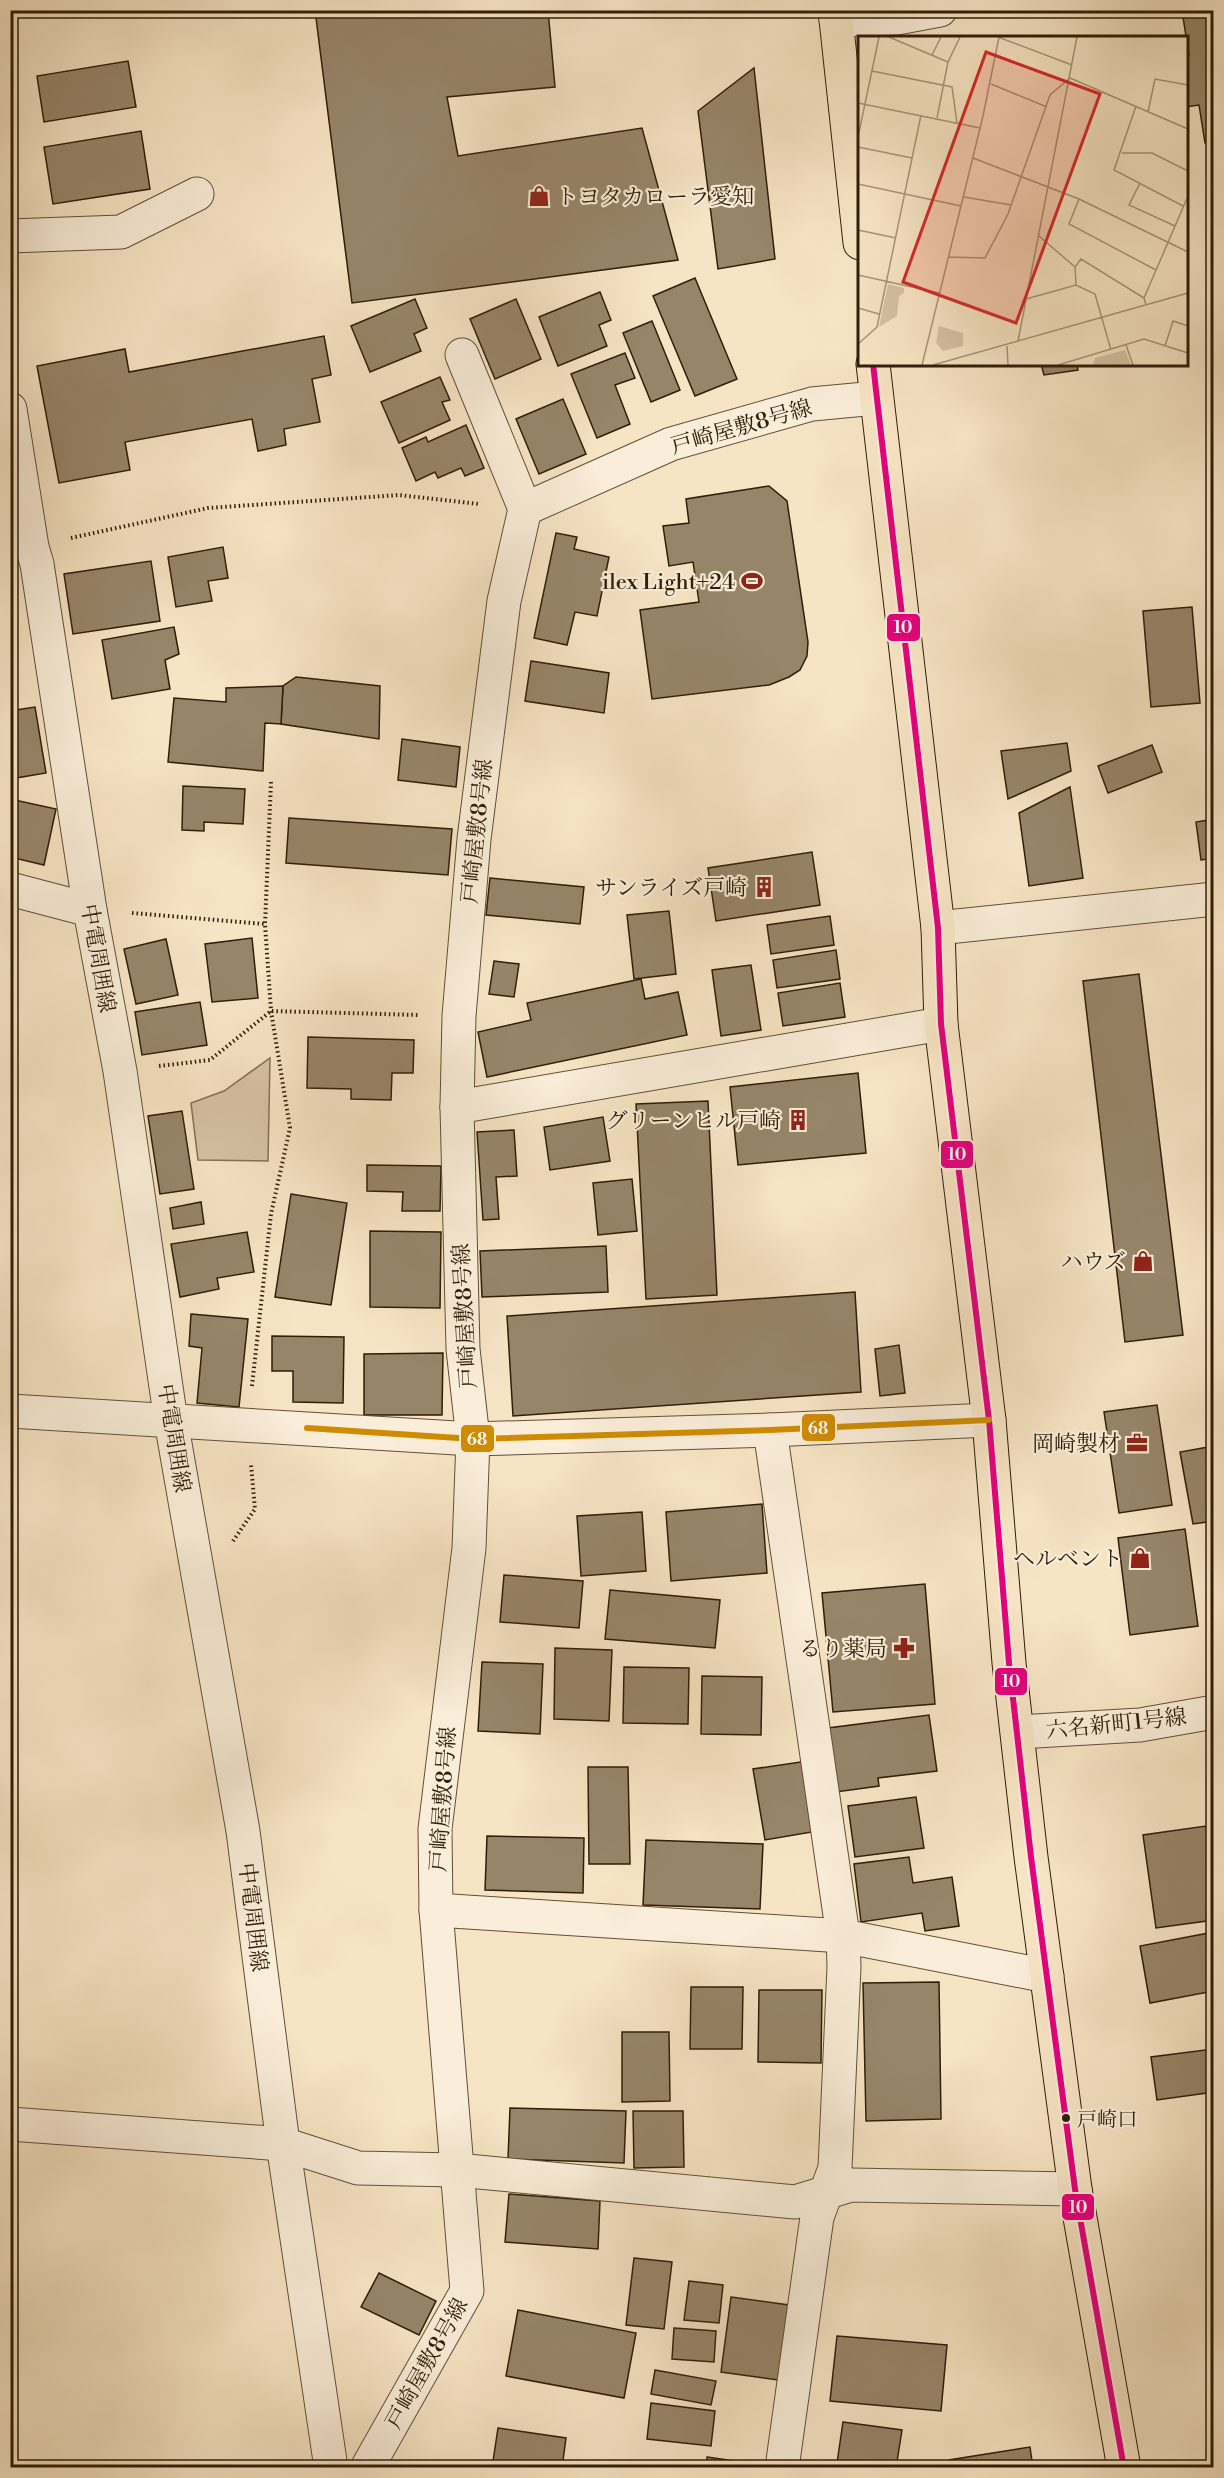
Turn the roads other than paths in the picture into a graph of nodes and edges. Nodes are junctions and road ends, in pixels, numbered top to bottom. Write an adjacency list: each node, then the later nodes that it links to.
1 (940, 10): 2 (street)
2 (835, 16): 4 (main road)
3 (197, 194): 5 (street)
4 (858, 225)
5 (10, 236)
6 (462, 355): 10 (street)
7 (873, 366): 8 (main road)
8 (876, 398): 10 (street, 戸崎屋敷8号線); 14 (main road)
9 (10, 409): 13 (street, 中電周囲線)
10 (525, 509): 16 (street, 戸崎屋敷8号線)
11 (10, 889): 13 (street)
12 (1214, 899): 14 (street)
13 (90, 910): 19 (street, 中電周囲線)
14 (938, 928): 15 (main road)
15 (941, 1024): 16 (street); 18 (main road)
16 (457, 1107): 21 (street, 戸崎屋敷8号線)
17 (10, 1411): 19 (street)
18 (989, 1420): 20 (street); 23 (main road)
19 (171, 1421): 21 (street); 28 (street, 中電周囲線)
20 (770, 1430): 21 (street); 25 (street)
21 (473, 1439): 24 (street, 戸崎屋敷8号線)
22 (1214, 1712): 23 (street, 六名新町1号線)
23 (1018, 1732): 26 (main road)
24 (436, 1910): 25 (street); 29 (street, 戸崎屋敷8号線)
25 (843, 1936): 26 (street); 31 (street)
26 (1047, 1976): 30 (main road)
27 (10, 2124): 28 (street)
28 (283, 2144): 29 (street); 32 (street, 中電周囲線)
29 (457, 2170): 31 (street); 33 (street, 戸崎屋敷8号線)
30 (1075, 2189): 31 (street); 35 (main road)
31 (828, 2192): 34 (street)
32 (331, 2468)
33 (367, 2468)
34 (782, 2468)
35 (1124, 2468)

